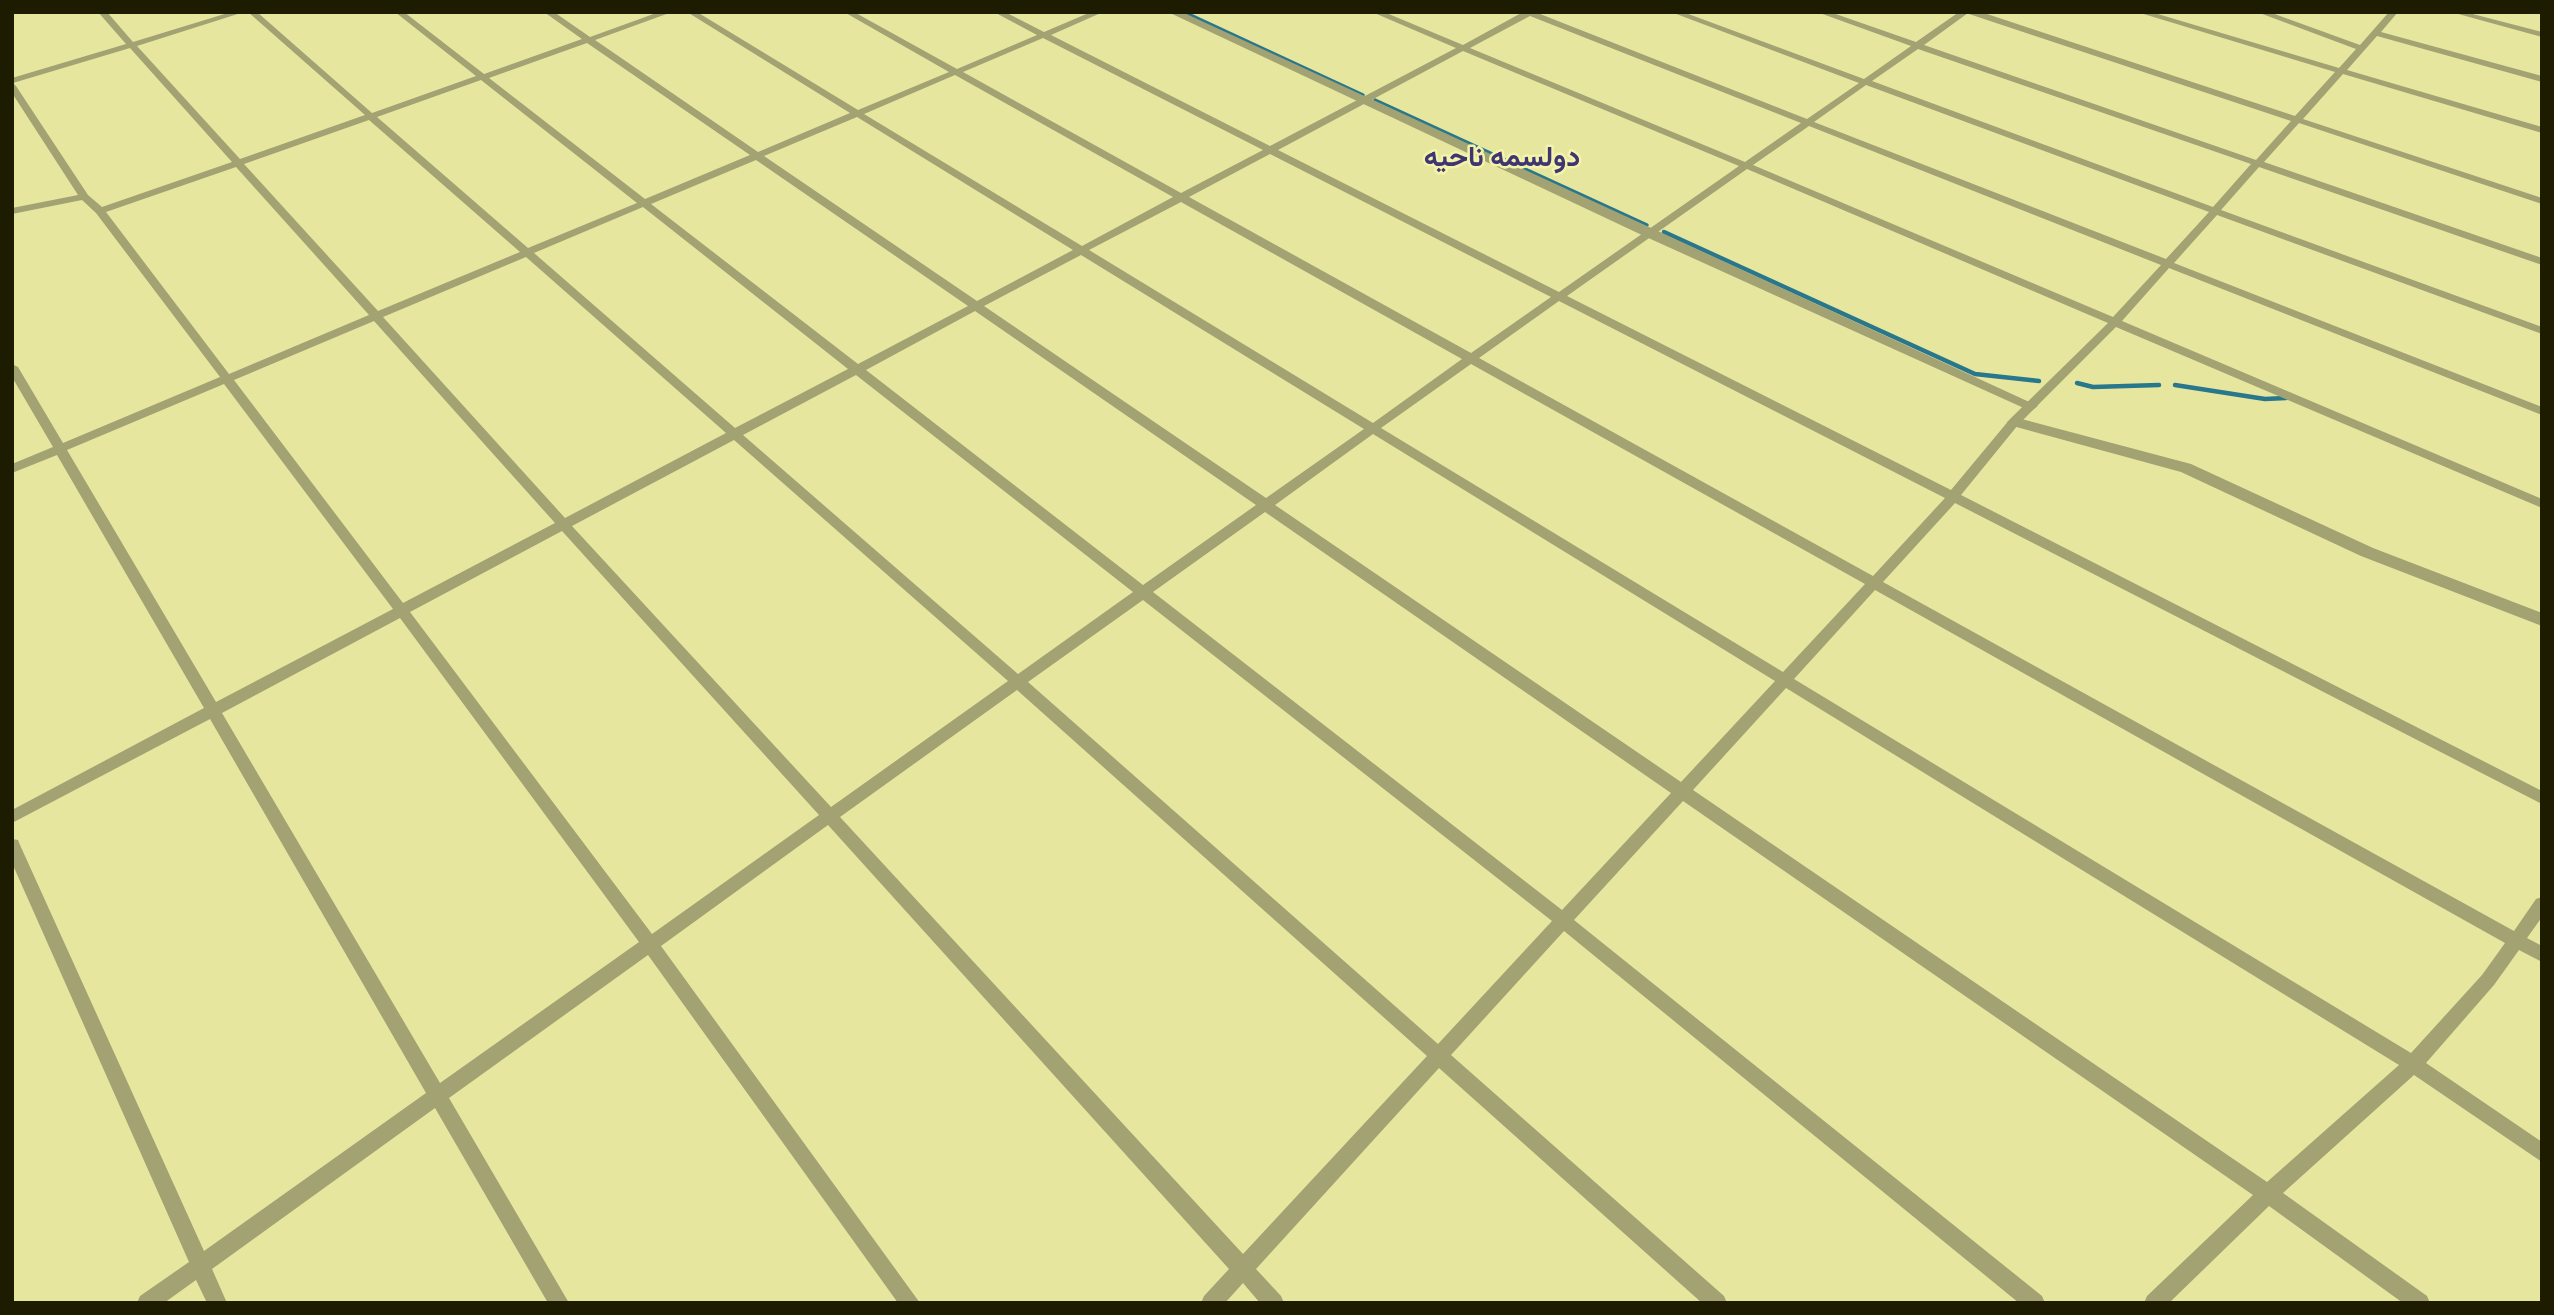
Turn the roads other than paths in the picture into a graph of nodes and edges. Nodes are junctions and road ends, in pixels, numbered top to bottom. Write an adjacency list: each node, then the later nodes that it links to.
1 (102, 12): 26 (street)
2 (240, 12): 26 (street)
3 (251, 12): 38 (street)
4 (399, 12): 32 (street)
5 (548, 12): 25 (street)
6 (668, 12): 25 (street)
7 (691, 12): 37 (street)
8 (848, 12): 31 (street)
9 (998, 12): 24 (street)
10 (1099, 12): 24 (street)
11 (1173, 12): 36 (street)
12 (1376, 12): 28 (street)
13 (1675, 12): 34 (street)
14 (1821, 12): 27 (street)
15 (1965, 12): 27 (street)
16 (1972, 12): 39 (street)
17 (2141, 12): 30 (street)
18 (2261, 12): 29 (street)
19 (2394, 12): 22 (street)
20 (2455, 12): 23 (street)
21 (1529, 13): 28 (street); 40 (street)
22 (2376, 33): 29 (street); 33 (street)
23 (2542, 35)
24 (1044, 36): 31 (street); 42 (street)
25 (588, 40): 32 (street); 43 (street)
26 (133, 44): 35 (street); 45 (street)
27 (1916, 45): 34 (street); 44 (street)
28 (1462, 48): 36 (street); 46 (street)
29 (2361, 48): 30 (street)
30 (2341, 71): 39 (street); 41 (street)
31 (956, 72): 37 (street); 48 (street)
32 (482, 77): 38 (street); 50 (street)
33 (2542, 79)
34 (1862, 81): 40 (street); 53 (street)
35 (12, 84): 47 (street)
36 (1364, 101): 42 (street); 54 (street)
37 (856, 114): 43 (street); 55 (street)
38 (370, 117): 45 (street); 56 (street)
39 (2297, 120): 44 (street); 49 (street)
40 (1805, 124): 46 (street); 58 (street)
41 (2542, 130)
42 (1269, 150): 48 (street); 59 (street)
43 (756, 155): 50 (street); 60 (street)
44 (2257, 164): 53 (street); 57 (street)
45 (240, 165): 52 (street); 61 (street)
46 (1748, 166): 54 (street); 62 (street)
47 (84, 197): 51 (street); 52 (street)
48 (1180, 197): 55 (street); 64 (street)
49 (2542, 201)
50 (643, 203): 56 (street); 66 (street)
51 (12, 211)
52 (100, 211): 67 (street)
53 (2214, 211): 58 (street); 63 (street)
54 (1648, 233): 59 (street); 68 (street)
55 (1079, 250): 60 (street); 71 (street)
56 (524, 253): 61 (street); 72 (street)
57 (2542, 262)
58 (2167, 264): 62 (street); 69 (street)
59 (1558, 298): 64 (street); 75 (street)
60 (975, 305): 66 (street); 77 (street)
61 (376, 315): 67 (street); 78 (street)
62 (2115, 321): 68 (street); 76 (street)
63 (2542, 331)
64 (1470, 359): 71 (street); 79 (street)
65 (12, 367): 73 (street)
66 (856, 369): 72 (street); 80 (street)
67 (226, 378): 73 (street); 81 (street)
68 (2031, 405): 70 (street)
69 (2542, 411)
70 (2014, 422): 75 (street); 82 (street)
71 (1371, 430): 77 (street); 83 (street)
72 (732, 434): 78 (street); 84 (street)
73 (59, 449): 74 (street); 85 (street)
74 (12, 469)
75 (1952, 498): 79 (street); 87 (street)
76 (2542, 503)
77 (1266, 506): 80 (street); 86 (street)
78 (563, 524): 81 (street); 88 (street)
79 (1873, 583): 83 (street); 93 (street)
80 (1144, 593): 84 (street); 92 (street)
81 (401, 610): 85 (street); 94 (street)
82 (2542, 620)
83 (1784, 679): 86 (street); 97 (street)
84 (1018, 682): 88 (street); 96 (street)
85 (213, 710): 89 (street); 98 (street)
86 (1681, 791): 92 (street); 100 (street)
87 (2542, 798)
88 (829, 816): 94 (street); 102 (street)
89 (12, 817)
90 (12, 845): 101 (street)
91 (2542, 904): 93 (street)
92 (1563, 920): 96 (street); 110 (street)
93 (2516, 941): 95 (street); 97 (street)
94 (649, 943): 98 (street); 106 (street)
95 (2542, 955)
96 (1438, 1056): 102 (street); 109 (street)
97 (2413, 1064): 99 (street); 100 (street)
98 (436, 1096): 101 (street); 105 (street)
99 (2542, 1153)
100 (2268, 1194): 111 (street); 112 (street)
101 (201, 1265): 103 (street); 104 (street)
102 (1243, 1268): 107 (street); 108 (street)
103 (146, 1303)
104 (217, 1303)
105 (559, 1303)
106 (910, 1303)
107 (1212, 1303)
108 (1274, 1303)
109 (1717, 1303)
110 (2035, 1303)
111 (2154, 1303)
112 (2420, 1303)

